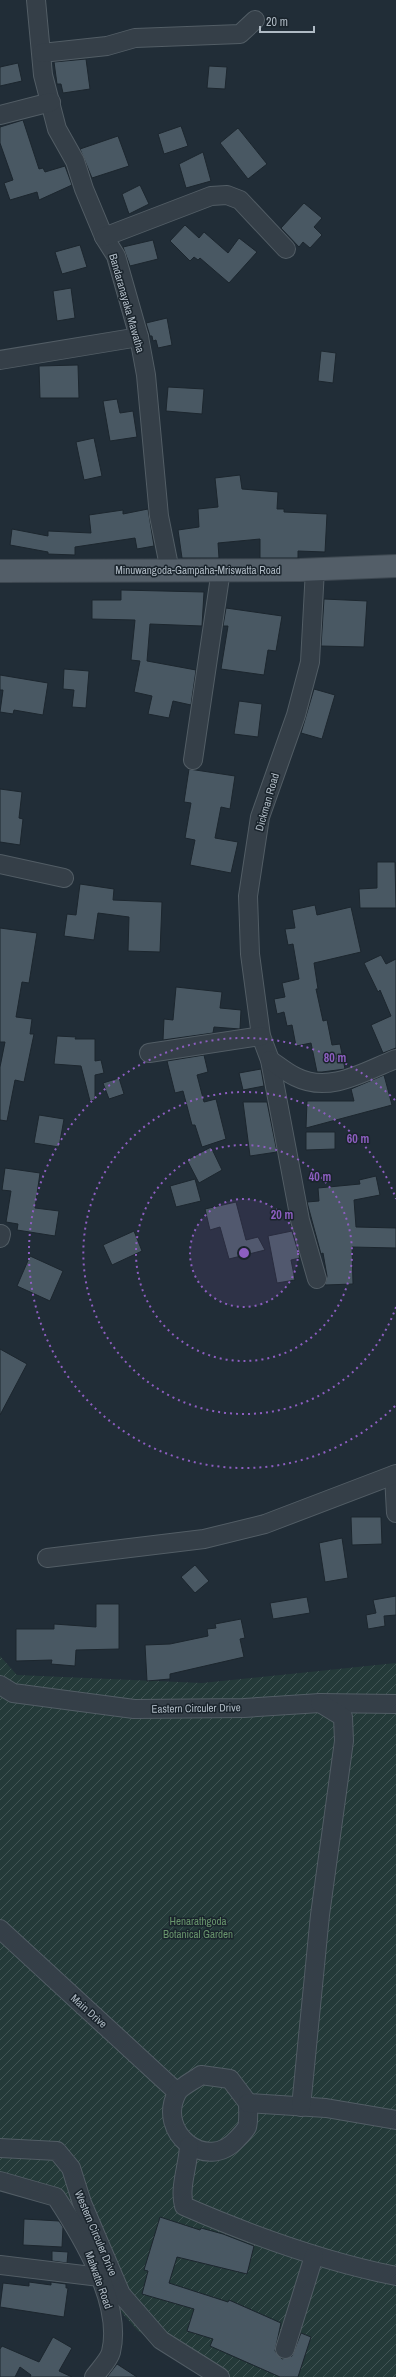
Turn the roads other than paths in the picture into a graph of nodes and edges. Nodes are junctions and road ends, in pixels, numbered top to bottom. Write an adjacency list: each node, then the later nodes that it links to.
1 (36, 0): 3 (street, Bandaranayaka Mawatha)
2 (255, 20): 3 (street)
3 (42, 53): 4 (street, Bandaranayaka Mawatha)
4 (51, 102): 5 (street); 6 (street, Bandaranayaka Mawatha)
5 (0, 115)
6 (104, 237): 7 (street); 8 (street, Bandaranayaka Mawatha)
7 (286, 249)
8 (139, 337): 9 (street); 14 (street, Bandaranayaka Mawatha)
9 (0, 360)
10 (396, 566): 11 (main road, Minuwangoda-Gampaha-Mriswatta Road)
11 (315, 569): 12 (main road, Minuwangoda-Gampaha-Mriswatta Road); 18 (street, Dickman Road)
12 (221, 570): 14 (main road, Minuwangoda-Gampaha-Mriswatta Road); 15 (street)
13 (0, 571): 14 (main road, Minuwangoda-Gampaha-Mriswatta Road)
14 (170, 571)
15 (194, 760)
16 (0, 864): 17 (street)
17 (64, 878)
18 (261, 1036): 19 (street); 21 (street, Dickman Road)
19 (149, 1052)
20 (396, 1059): 21 (street)
21 (270, 1060): 22 (street, Dickman Road)
22 (317, 1279)
23 (395, 1475): 24 (street); 25 (street)
24 (396, 1513)
25 (47, 1558)
26 (0, 1685): 27 (street, Eastern Circuler Drive)
27 (320, 1703): 28 (street, Eastern Circuler Drive); 32 (street)
28 (396, 1704)
29 (0, 1929): 30 (street, Main Drive)
30 (177, 2092): 31 (street); 34 (street)
31 (248, 2103): 32 (street); 34 (street)
32 (301, 2107): 33 (street)
33 (396, 2120)
34 (189, 2146): 37 (street)
35 (0, 2148): 43 (street, Western Circuler Drive)
36 (0, 2181): 40 (street, Malwatte Road)
37 (314, 2256): 39 (street); 41 (street)
38 (0, 2265): 40 (street)
39 (396, 2276)
40 (100, 2277): 42 (street, Malwatte Road)
41 (285, 2349)
42 (94, 2377)
43 (220, 2377)

